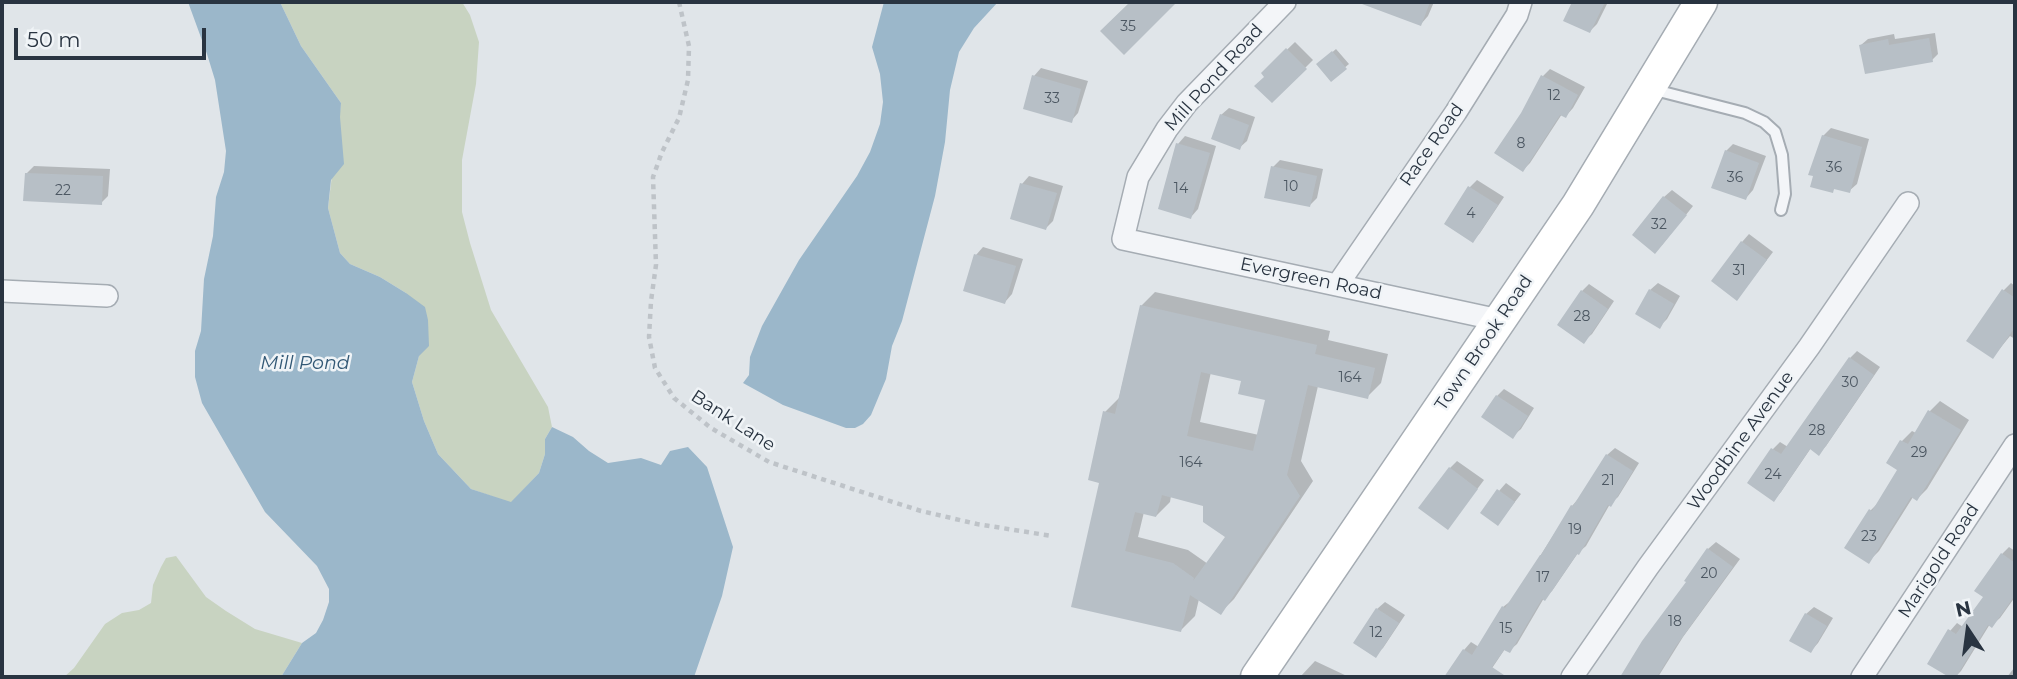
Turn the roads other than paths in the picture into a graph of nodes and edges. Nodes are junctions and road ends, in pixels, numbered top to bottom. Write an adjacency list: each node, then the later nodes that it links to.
1 (1285, 2): 7 (street, Mill Pond Road)
2 (1521, 2): 8 (street, Race Road)
3 (1701, 2): 4 (main road, Town Brook Road)
4 (1648, 88): 6 (lane); 11 (main road, Town Brook Road)
5 (1908, 203): 14 (street, Woodbine Avenue)
6 (1781, 210)
7 (1123, 239): 8 (street, Evergreen Road)
8 (1338, 284): 11 (street, Evergreen Road)
9 (2, 291): 10 (street)
10 (107, 296)
11 (1499, 320): 13 (main road, Town Brook Road)
12 (2015, 445): 15 (street, Marigold Road)
13 (1257, 677)
14 (1572, 677)
15 (1862, 677)

